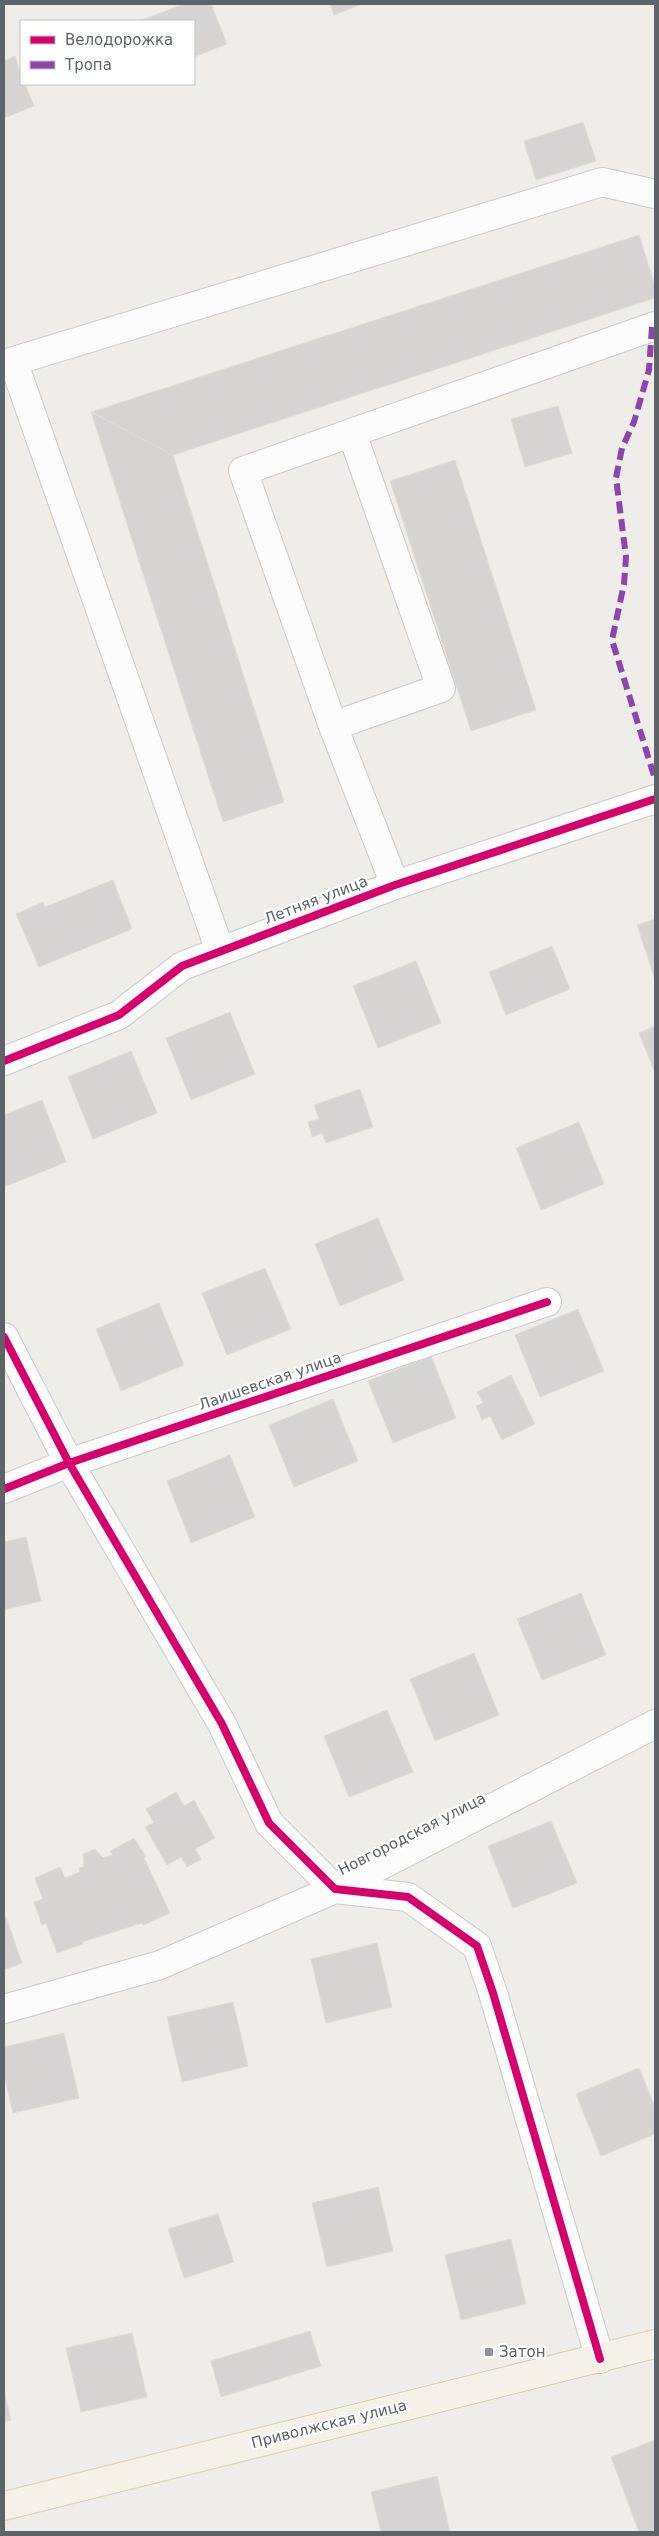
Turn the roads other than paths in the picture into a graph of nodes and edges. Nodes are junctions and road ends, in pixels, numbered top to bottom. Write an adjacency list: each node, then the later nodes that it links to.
1 (655, 194): 3 (street)
2 (655, 326): 4 (street)
3 (8, 362): 8 (street)
4 (352, 433): 5 (street); 5 (street)
5 (333, 726): 7 (street)
6 (655, 799): 7 (street, Летняя улица)
7 (395, 885): 8 (street, Летняя улица)
8 (220, 951): 9 (street, Летняя улица)
9 (4, 1061)
10 (547, 1302): 12 (street, Лаишевская улица)
11 (4, 1336): 12 (street)
12 (69, 1463): 13 (street, Лаишевская улица); 15 (street)
13 (4, 1488)
14 (655, 1724): 15 (street, Новгородская улица)
15 (335, 1889): 16 (street, Новгородская улица); 18 (street)
16 (4, 2009)
17 (655, 2344): 18 (main road, Приволжская улица)
18 (600, 2359): 19 (main road, Приволжская улица)
19 (4, 2506)

